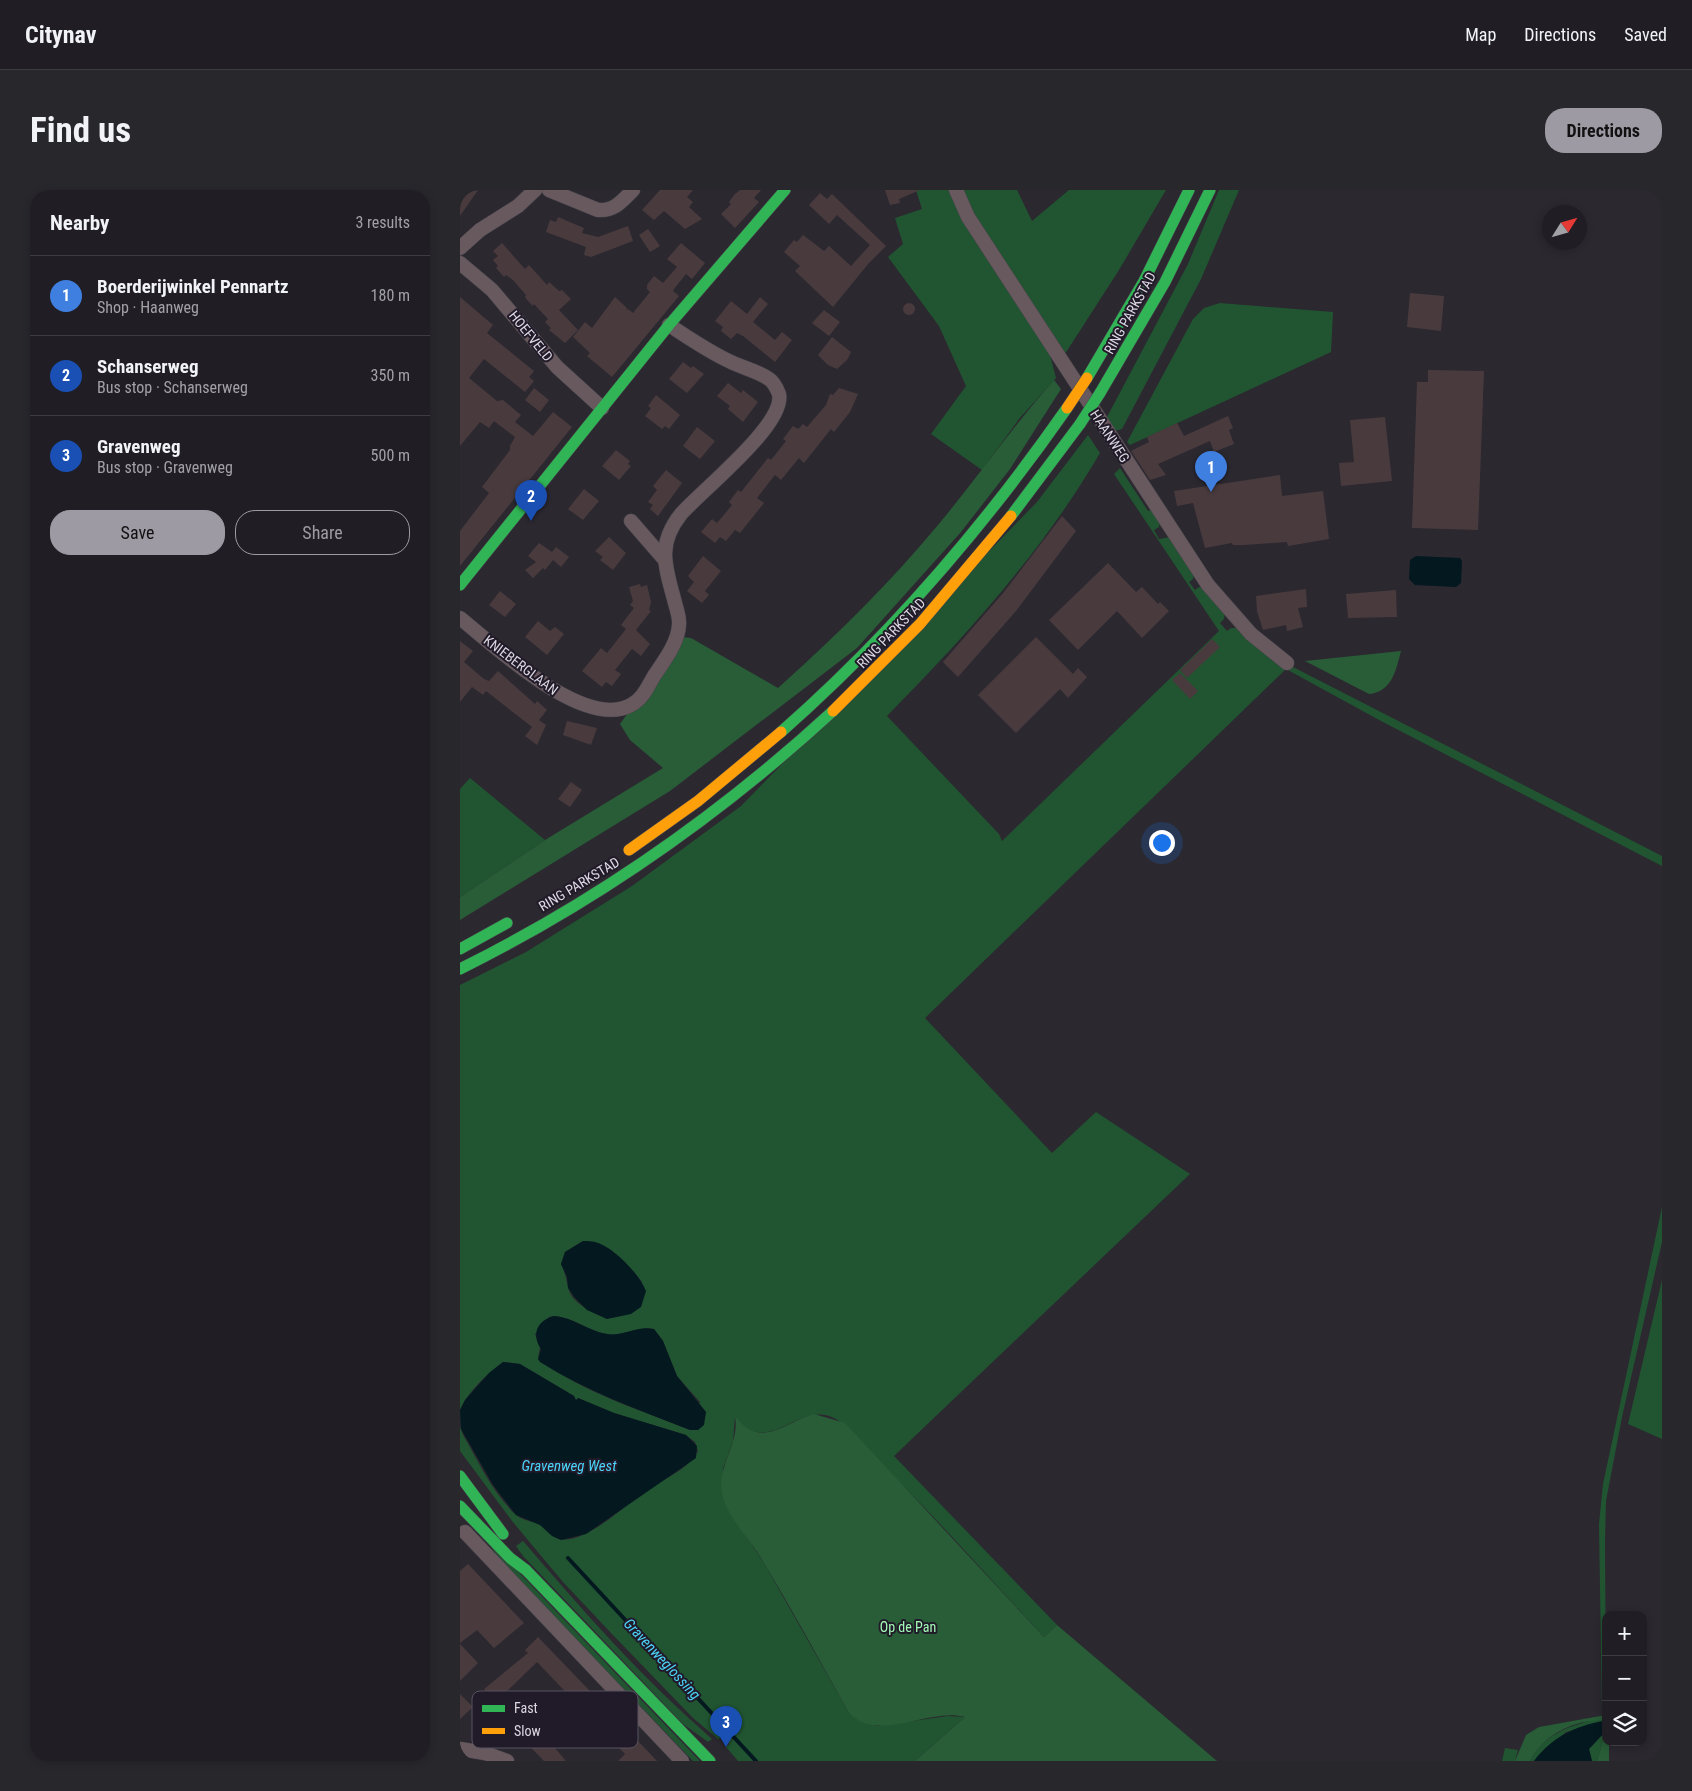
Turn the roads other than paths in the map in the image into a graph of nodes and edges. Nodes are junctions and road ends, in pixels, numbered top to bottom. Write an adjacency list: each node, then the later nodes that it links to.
1 (535, 190): 8 (street)
2 (549, 190): 3 (street)
3 (632, 190)
4 (785, 190): 10 (main road)
5 (956, 190): 16 (street, HAANWEG)
6 (1189, 190): 17 (main road, RING PARKSTAD, bridge)
7 (1210, 190): 20 (main road, RING PARKSTAD, bridge)
8 (460, 248)
9 (460, 263): 11 (street, HOEFVELD)
10 (669, 324): 11 (main road); 13 (street, KNIEBERGLAAN)
11 (602, 408): 14 (main road)
12 (631, 521): 13 (street, KNIEBERGLAAN)
13 (664, 559): 15 (street, KNIEBERGLAAN)
14 (460, 585)
15 (460, 618)
16 (1287, 663)
17 (618, 858)
18 (520, 915): 19 (main road)
19 (460, 948)
20 (460, 969)
21 (460, 1476): 23 (main road)
22 (460, 1506): 24 (main road)
23 (486, 1512): 24 (street); 26 (main road)
24 (475, 1522): 25 (street); 26 (main road)
25 (462, 1535): 27 (street)
26 (526, 1570): 32 (main road)
27 (614, 1691)
28 (638, 1716): 31 (street)
29 (460, 1749): 30 (street)
30 (507, 1761)
31 (682, 1761)
32 (710, 1761)

